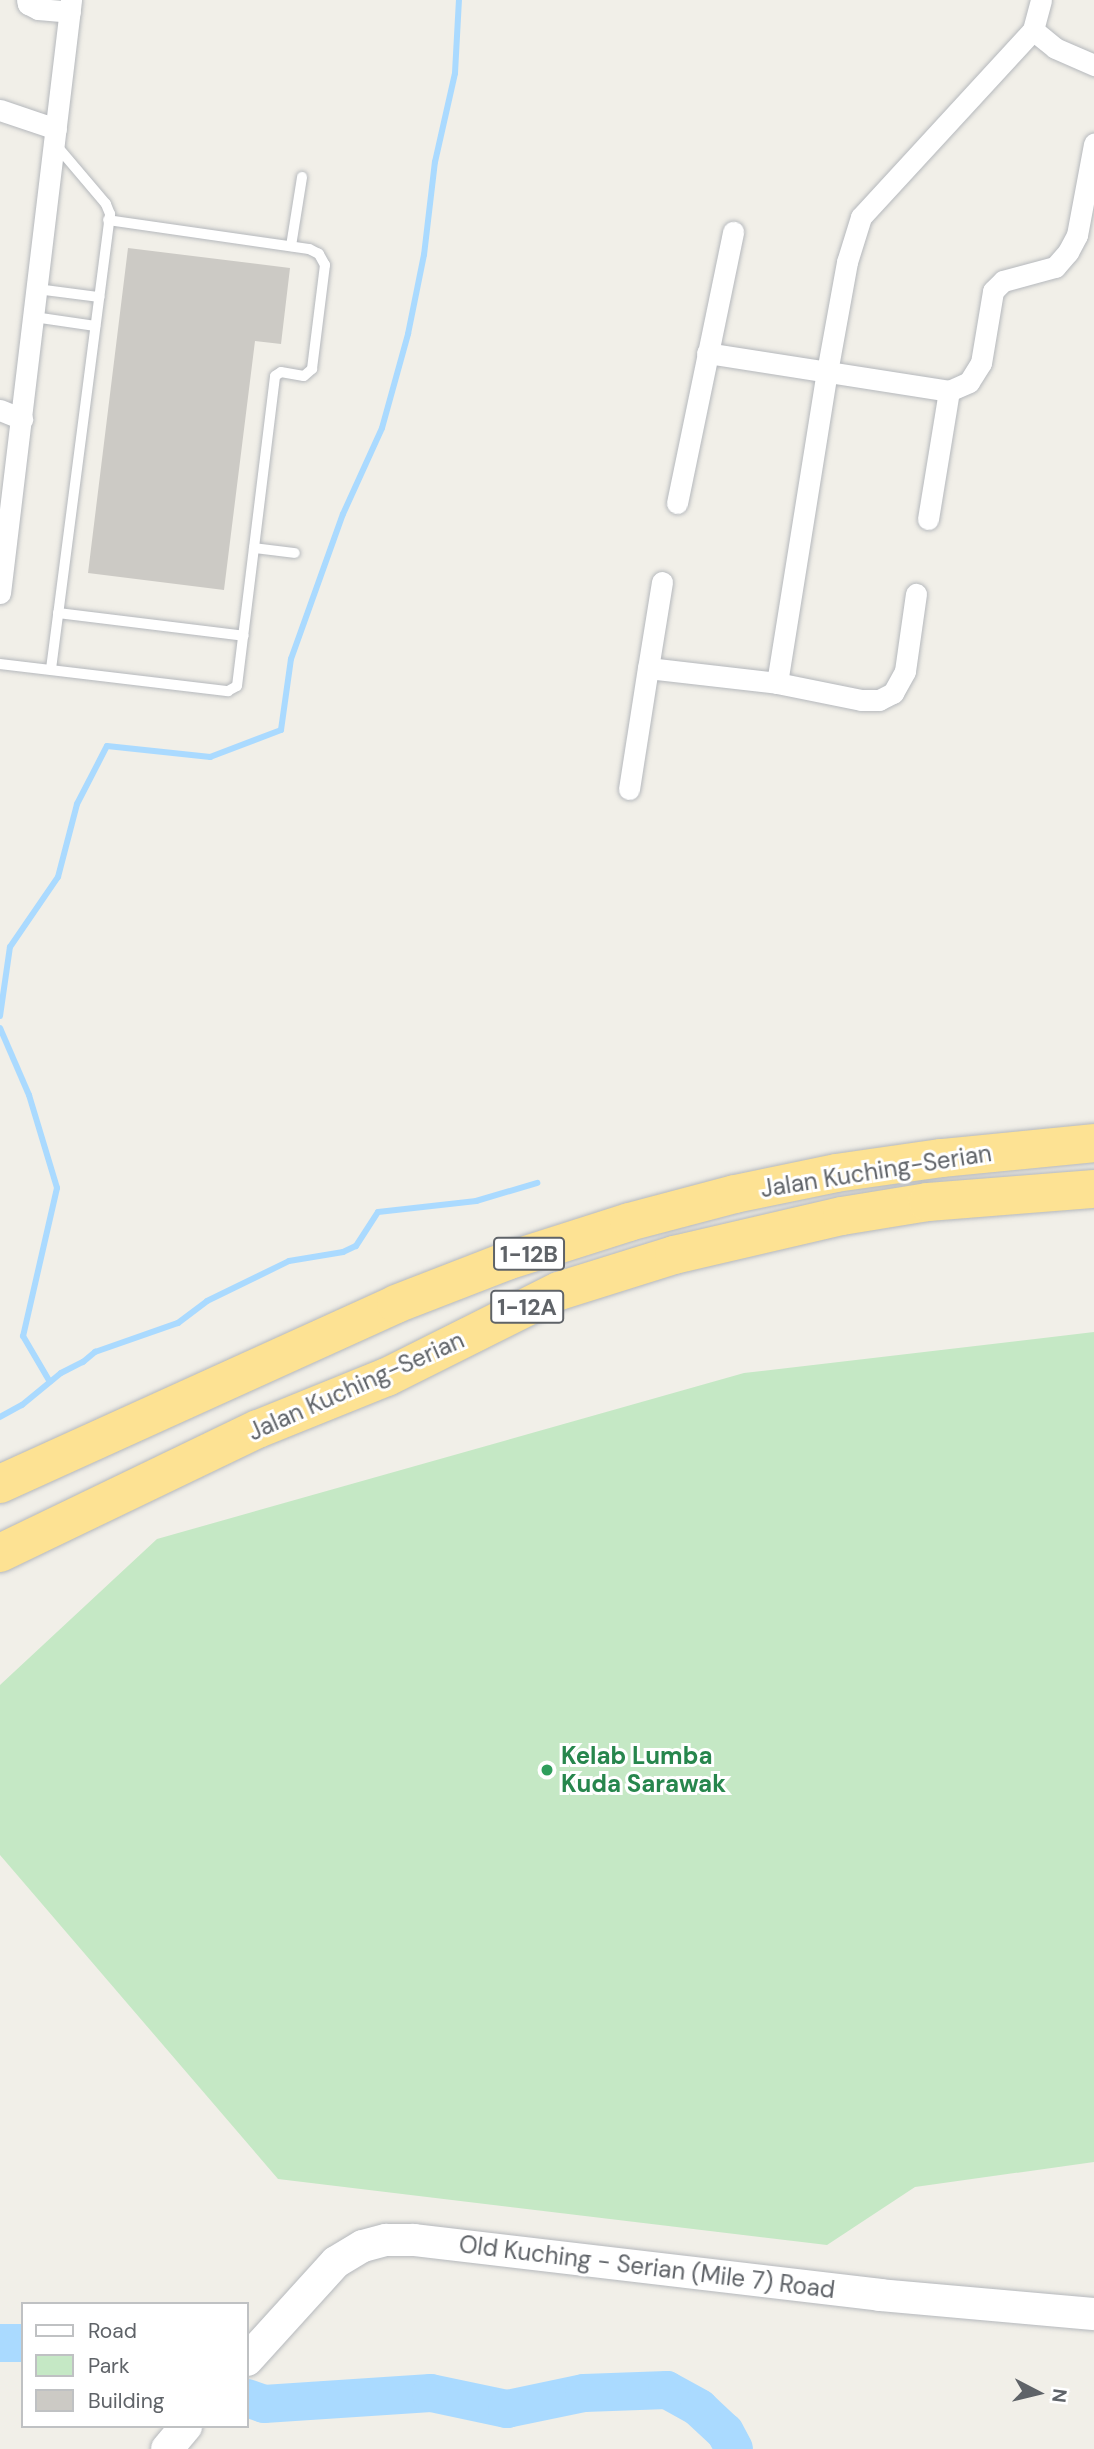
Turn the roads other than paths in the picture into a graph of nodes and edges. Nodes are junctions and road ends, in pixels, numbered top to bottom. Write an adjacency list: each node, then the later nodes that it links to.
1 (27, 0): 3 (street)
2 (1041, 0): 4 (street)
3 (71, 6): 7 (street)
4 (1033, 30): 5 (street); 18 (street)
5 (1094, 65)
6 (0, 110): 7 (street)
7 (55, 136): 10 (lane); 13 (street)
8 (1094, 144): 19 (street)
9 (302, 177): 12 (lane)
10 (108, 220): 12 (lane); 14 (lane)
11 (733, 232): 17 (street)
12 (291, 246): 24 (lane)
13 (37, 289): 14 (lane); 15 (street)
14 (99, 297): 16 (lane)
15 (34, 317): 16 (lane); 21 (street)
16 (95, 326): 29 (lane)
17 (707, 353): 18 (street); 22 (street)
18 (827, 372): 19 (street); 34 (street)
19 (948, 391): 23 (street)
20 (0, 411): 21 (street)
21 (22, 419): 27 (street)
22 (677, 503)
23 (928, 519)
24 (254, 548): 25 (lane); 30 (lane)
25 (295, 553)
26 (662, 582): 32 (street)
27 (0, 593)
28 (916, 594): 34 (street)
29 (58, 613): 30 (lane); 33 (lane)
30 (244, 636): 33 (lane)
31 (0, 664): 33 (lane)
32 (648, 668): 34 (street); 35 (street)
33 (51, 669)
34 (778, 683)
35 (629, 789)
36 (1094, 1143): 38 (highway, Jalan Kuching-Serian / 1-12B)
37 (1094, 1189): 39 (highway, Jalan Kuching-Serian / 1-12A)
38 (0, 1484)
39 (0, 1553)
40 (1094, 2314): 41 (street, Old Kuching - Serian (Mile 7) Road)
41 (248, 2359)
42 (184, 2428): 43 (street)
43 (167, 2449)

